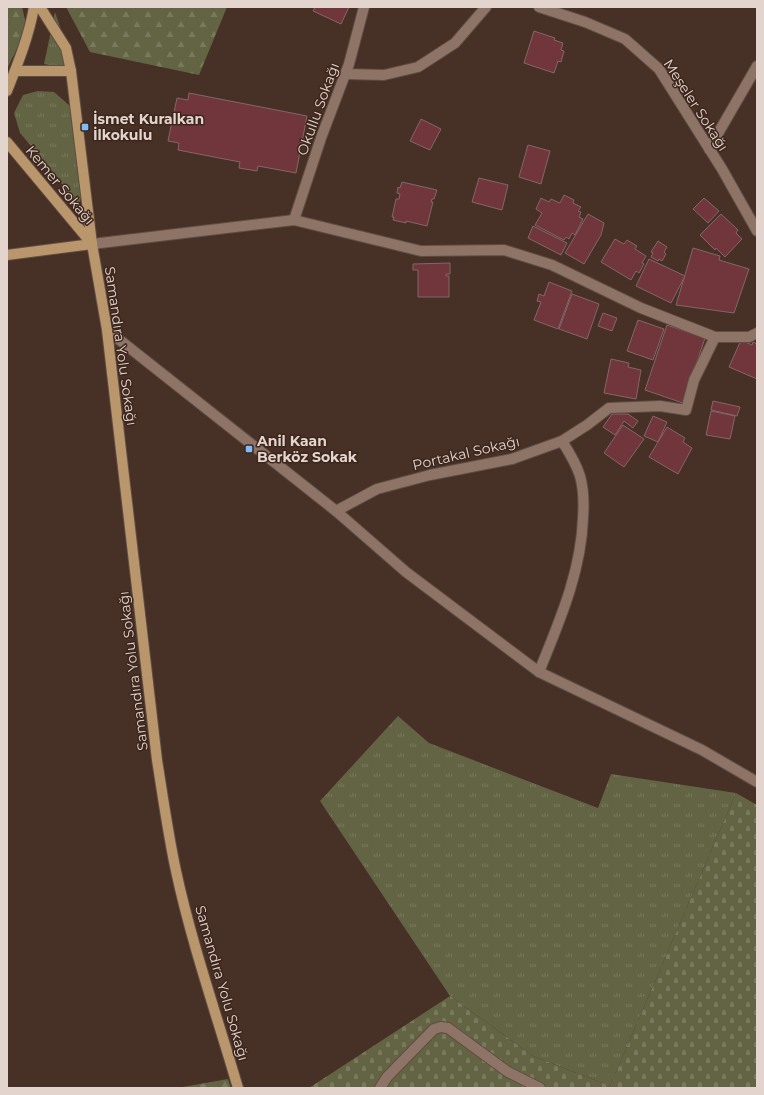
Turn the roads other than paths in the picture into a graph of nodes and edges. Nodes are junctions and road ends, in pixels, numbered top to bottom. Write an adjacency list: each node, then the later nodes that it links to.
1 (34, 7): 7 (main road)
2 (40, 7): 8 (main road, Samandıra Yolu Sokağı)
3 (364, 7): 9 (street, Okullu Sokağı)
4 (486, 7): 9 (street)
5 (539, 7): 12 (street, Meşeler Sokağı)
6 (757, 66): 12 (street)
7 (11, 71): 8 (main road); 10 (main road)
8 (71, 71): 15 (main road, Samandıra Yolu Sokağı)
9 (345, 74): 13 (street, Okullu Sokağı)
10 (7, 91)
11 (7, 143): 15 (main road, Kemer Sokağı)
12 (709, 149): 14 (street, Meşeler Sokağı)
13 (294, 220): 15 (street); 19 (street)
14 (757, 231)
15 (92, 244): 16 (main road); 17 (main road, Samandıra Yolu Sokağı)
16 (7, 255)
17 (107, 330): 21 (street); 24 (main road, Samandıra Yolu Sokağı)
18 (757, 333): 19 (street)
19 (715, 337): 20 (street, Portakal Sokağı)
20 (562, 441): 21 (street, Portakal Sokağı); 22 (street)
21 (336, 512): 22 (street)
22 (539, 672): 23 (street)
23 (757, 782)
24 (238, 1088)
25 (380, 1088): 26 (street)
26 (540, 1088)

